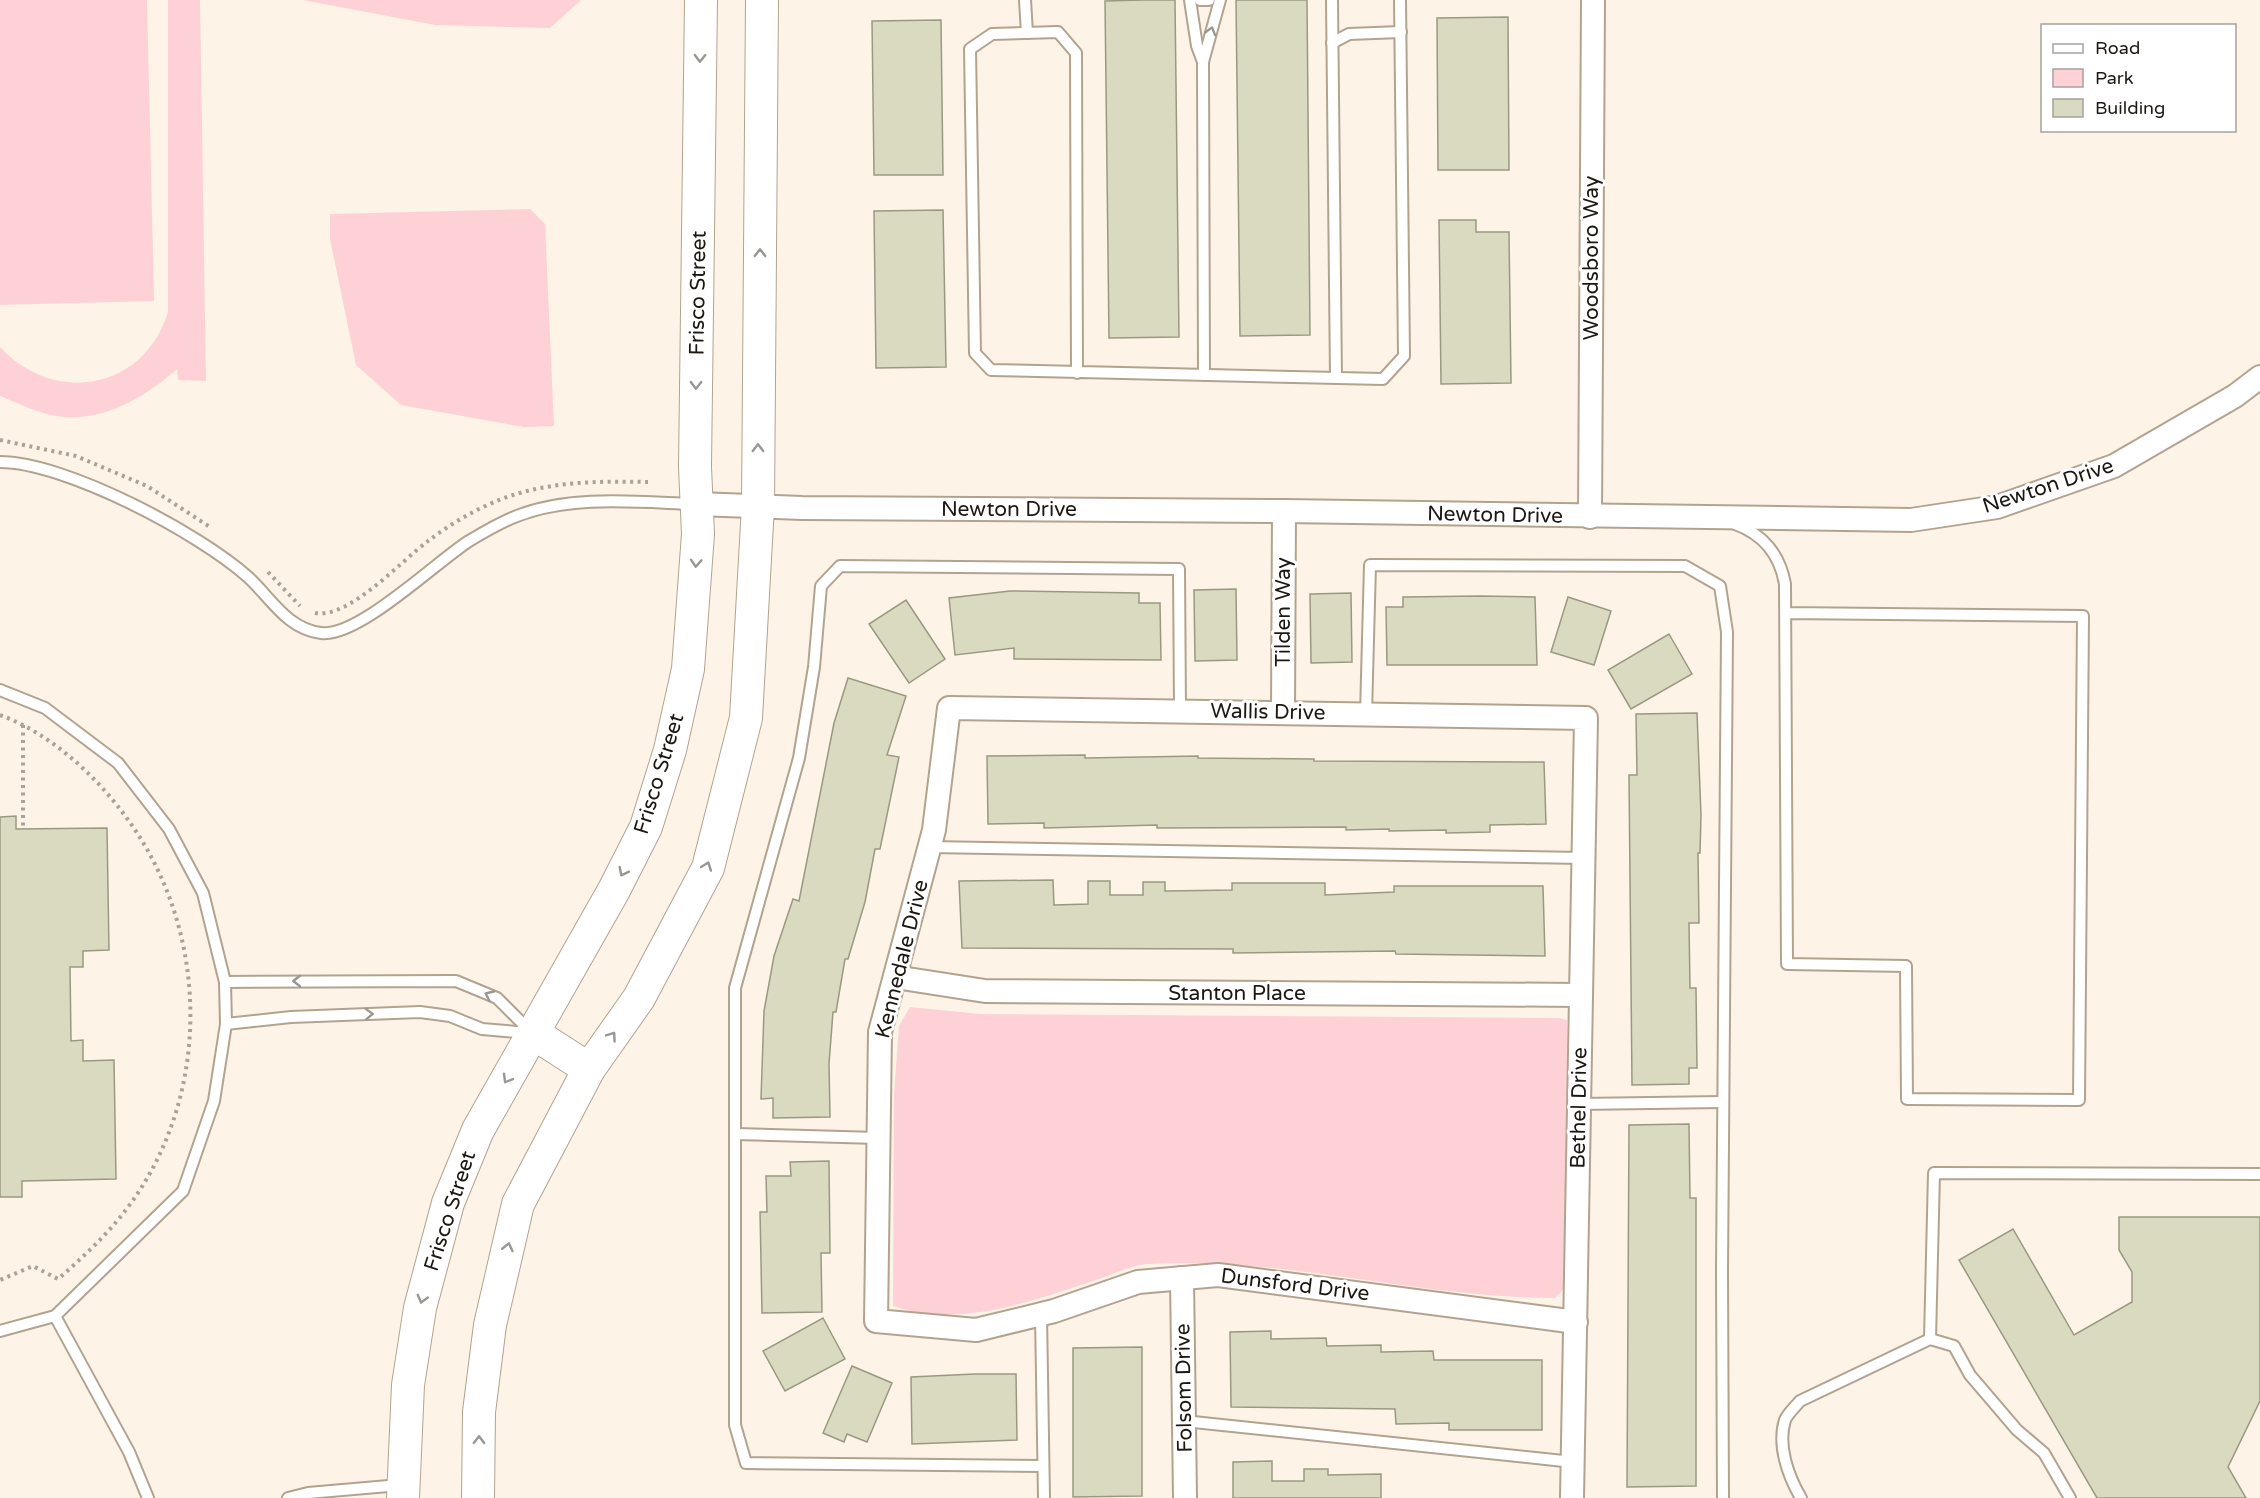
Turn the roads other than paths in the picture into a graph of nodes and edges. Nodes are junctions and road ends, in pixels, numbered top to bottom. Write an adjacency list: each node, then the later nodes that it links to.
1 (701, 0): 20 (street, Frisco Street, one-way to 20)
2 (762, 0): 21 (street, one-way to 2)
3 (1025, 0): 12 (lane)
4 (1190, 0): 14 (lane)
5 (1200, 0): 6 (lane)
6 (1209, 0)
7 (1220, 0): 14 (lane, one-way to 7)
8 (1332, 0): 13 (lane)
9 (1400, 0): 11 (lane)
10 (1593, 0): 23 (street, Woodsboro Way)
11 (1401, 32): 13 (lane); 18 (lane)
12 (1027, 33): 15 (lane); 15 (lane)
13 (1332, 43): 18 (lane)
14 (1203, 62): 16 (lane)
15 (1077, 373): 16 (lane)
16 (1204, 375): 18 (lane)
17 (2260, 377): 24 (street, Newton Drive)
18 (1336, 378)
19 (0, 462): 20 (lane)
20 (697, 504): 21 (street, Newton Drive); 38 (street, Frisco Street, one-way to 38)
21 (758, 506): 22 (street, Newton Drive); 39 (street, one-way to 21)
22 (1284, 511): 23 (street, Newton Drive); 29 (street, Tilden Way)
23 (1590, 517): 24 (street, Newton Drive)
24 (1718, 518): 25 (lane)
25 (1786, 613): 25 (lane)
26 (0, 690): 35 (lane)
27 (949, 708): 28 (street, Wallis Drive); 32 (street, Kennedale Drive)
28 (1180, 710): 29 (street, Wallis Drive); 42 (lane)
29 (1283, 713): 30 (street, Wallis Drive)
30 (1366, 714): 31 (street, Wallis Drive); 40 (lane)
31 (1586, 717): 33 (street, Bethel Drive)
32 (929, 847): 33 (lane); 34 (street, Kennedale Drive)
33 (1584, 858): 36 (street, Bethel Drive)
34 (895, 977): 36 (street, Stanton Place); 43 (street, Kennedale Drive)
35 (225, 982): 37 (lane); 38 (lane, one-way to 35)
36 (1581, 995): 41 (street, Bethel Drive)
37 (226, 1024): 38 (lane, one-way to 38); 47 (lane)
38 (533, 1033): 39 (street); 55 (street, Frisco Street, one-way to 55)
39 (589, 1069): 58 (street, one-way to 39)
40 (1723, 1102): 41 (lane); 62 (lane)
41 (1579, 1104): 49 (street, Bethel Drive)
42 (735, 1134): 43 (lane); 54 (lane)
43 (878, 1138): 48 (street, Kennedale Drive)
44 (2260, 1174): 51 (lane)
45 (1182, 1278): 46 (street, Dunsford Drive); 49 (street, Dunsford Drive); 52 (street, Folsom Drive)
46 (1041, 1314): 48 (street, Dunsford Drive); 54 (lane)
47 (55, 1316): 50 (lane); 56 (lane)
48 (876, 1321)
49 (1576, 1322): 53 (street, Bethel Drive)
50 (0, 1331)
51 (1930, 1339): 63 (lane); 64 (lane)
52 (1184, 1420): 53 (lane); 60 (street, Folsom Drive)
53 (1573, 1461): 61 (street, Bethel Drive)
54 (1043, 1466): 59 (lane)
55 (403, 1491): 57 (lane)
56 (148, 1498)
57 (288, 1498)
58 (478, 1498)
59 (1044, 1498)
60 (1185, 1498)
61 (1572, 1498)
62 (1723, 1498)
63 (1801, 1498)
64 (2070, 1498)

